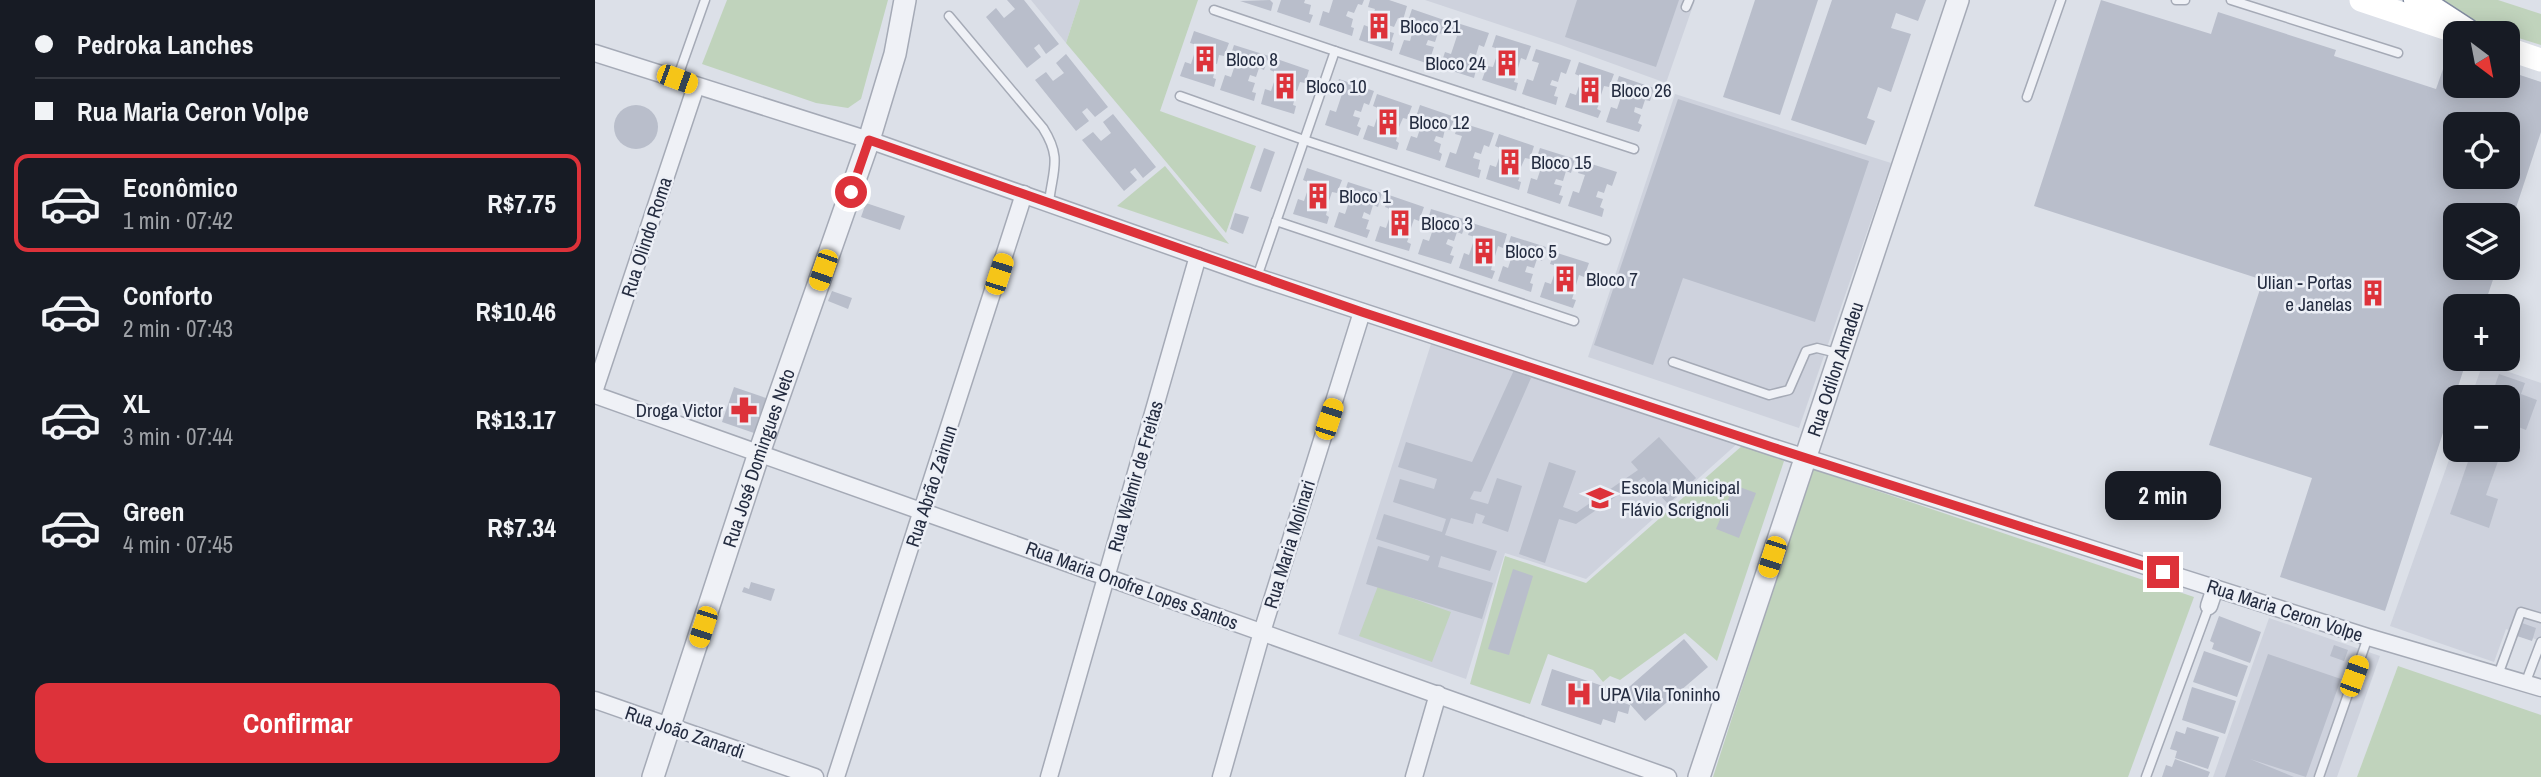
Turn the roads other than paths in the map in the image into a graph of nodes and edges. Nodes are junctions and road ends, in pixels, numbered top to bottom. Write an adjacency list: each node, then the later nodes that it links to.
1 (705, 0): 19 (lane)
2 (905, 0): 23 (street, Rua José Domingues Neto)
3 (1958, 0): 34 (street, Rua Odilon Amadeu)
4 (2061, 0): 22 (lane)
5 (2176, 0): 6 (lane)
6 (2185, 0)
7 (2231, 0): 16 (lane)
8 (2361, 0): 13 (main road)
9 (2419, 0): 12 (highway)
10 (1214, 10): 14 (lane)
11 (949, 16): 27 (lane)
12 (2446, 21)
13 (2443, 27)
14 (1335, 51): 24 (lane); 25 (lane)
15 (595, 53): 19 (street, Rua Maria Ceron Volpe)
16 (2398, 53)
17 (2520, 53): 18 (main road)
18 (2541, 60)
19 (677, 79): 20 (street, Rua Maria Ceron Volpe)
20 (696, 86): 23 (street, Rua Maria Ceron Volpe); 36 (street, Rua Olindo Roma)
21 (1180, 96): 24 (lane)
22 (2027, 97)
23 (869, 140): 26 (street, Rua Maria Ceron Volpe); 38 (street, Rua José Domingues Neto)
24 (1304, 140): 28 (lane); 29 (lane)
25 (1634, 149)
26 (1024, 194): 27 (street, Rua Maria Ceron Volpe); 40 (street, Rua Abrão Zainun)
27 (1049, 202): 30 (street, Rua Maria Ceron Volpe)
28 (1276, 221): 31 (lane); 33 (lane)
29 (1606, 240)
30 (1198, 257): 31 (street, Rua Maria Ceron Volpe); 41 (street, Rua Walmir de Freitas)
31 (1257, 277): 32 (street, Rua Maria Ceron Volpe)
32 (1362, 312): 39 (street, Rua Maria Ceron Volpe); 45 (street, Rua Maria Molinari)
33 (1574, 321)
34 (1840, 354): 35 (lane); 39 (street, Rua Odilon Amadeu)
35 (1673, 362)
36 (595, 389)
37 (595, 395): 38 (street, Rua Maria Onofre Lopes Santos)
38 (759, 453): 40 (street, Rua Maria Onofre Lopes Santos); 52 (street, Rua José Domingues Neto)
39 (1805, 457): 42 (street, Rua Maria Ceron Volpe); 60 (street, Rua Odilon Amadeu)
40 (923, 512): 41 (street, Rua Maria Onofre Lopes Santos); 55 (street, Rua Abrão Zainun)
41 (1107, 576): 45 (street, Rua Maria Onofre Lopes Santos); 56 (street, Rua Walmir de Freitas)
42 (2214, 588): 43 (street); 46 (street, Rua Maria Ceron Volpe)
43 (2209, 606): 61 (lane)
44 (2541, 618): 48 (lane)
45 (1262, 632): 50 (street, Rua Maria Onofre Lopes Santos); 57 (street, Rua Maria Molinari)
46 (2368, 637): 48 (street, Rua Maria Ceron Volpe); 62 (lane)
47 (2541, 642): 49 (lane)
48 (2498, 676): 49 (street, Rua Maria Ceron Volpe)
49 (2533, 686)
50 (1439, 694): 58 (street); 59 (street, Rua Maria Onofre Lopes Santos)
51 (595, 700): 52 (street, Rua João Zanardi)
52 (670, 726): 53 (street, Rua José Domingues Neto); 54 (street, Rua João Zanardi)
53 (653, 777)
54 (815, 777)
55 (836, 777)
56 (1049, 777)
57 (1221, 777)
58 (1413, 777)
59 (1668, 777)
60 (1699, 777)
61 (2146, 777)
62 (2319, 777)

